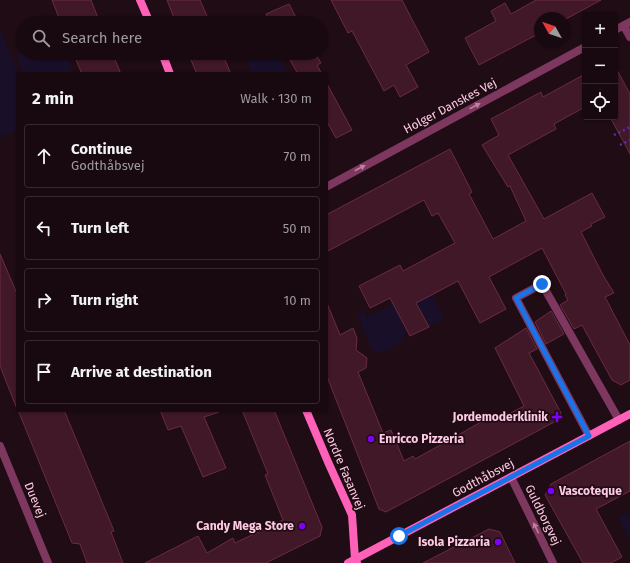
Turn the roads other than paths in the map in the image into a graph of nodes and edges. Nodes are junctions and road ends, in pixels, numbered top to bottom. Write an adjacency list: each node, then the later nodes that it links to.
1 (140, 0): 2 (street)
2 (147, 16)
3 (627, 24): 4 (street); 5 (street)
4 (618, 28)
5 (630, 37)
6 (583, 48): 9 (street, Holger Danskes Vej, one-way to 6)
7 (165, 60): 8 (street)
8 (169, 72)
9 (328, 186)
10 (307, 412): 16 (street, Nordre Fasanvej)
11 (630, 414): 12 (street, Godthåbsvej)
12 (619, 420): 13 (street, Godthåbsvej); 13 (street)
13 (589, 436): 15 (street, Godthåbsvej)
14 (0, 446): 17 (street, Duevej)
15 (511, 477): 16 (street, Godthåbsvej); 18 (street, Guldborgvej, one-way to 15)
16 (353, 562)
17 (48, 563)
18 (553, 563)

